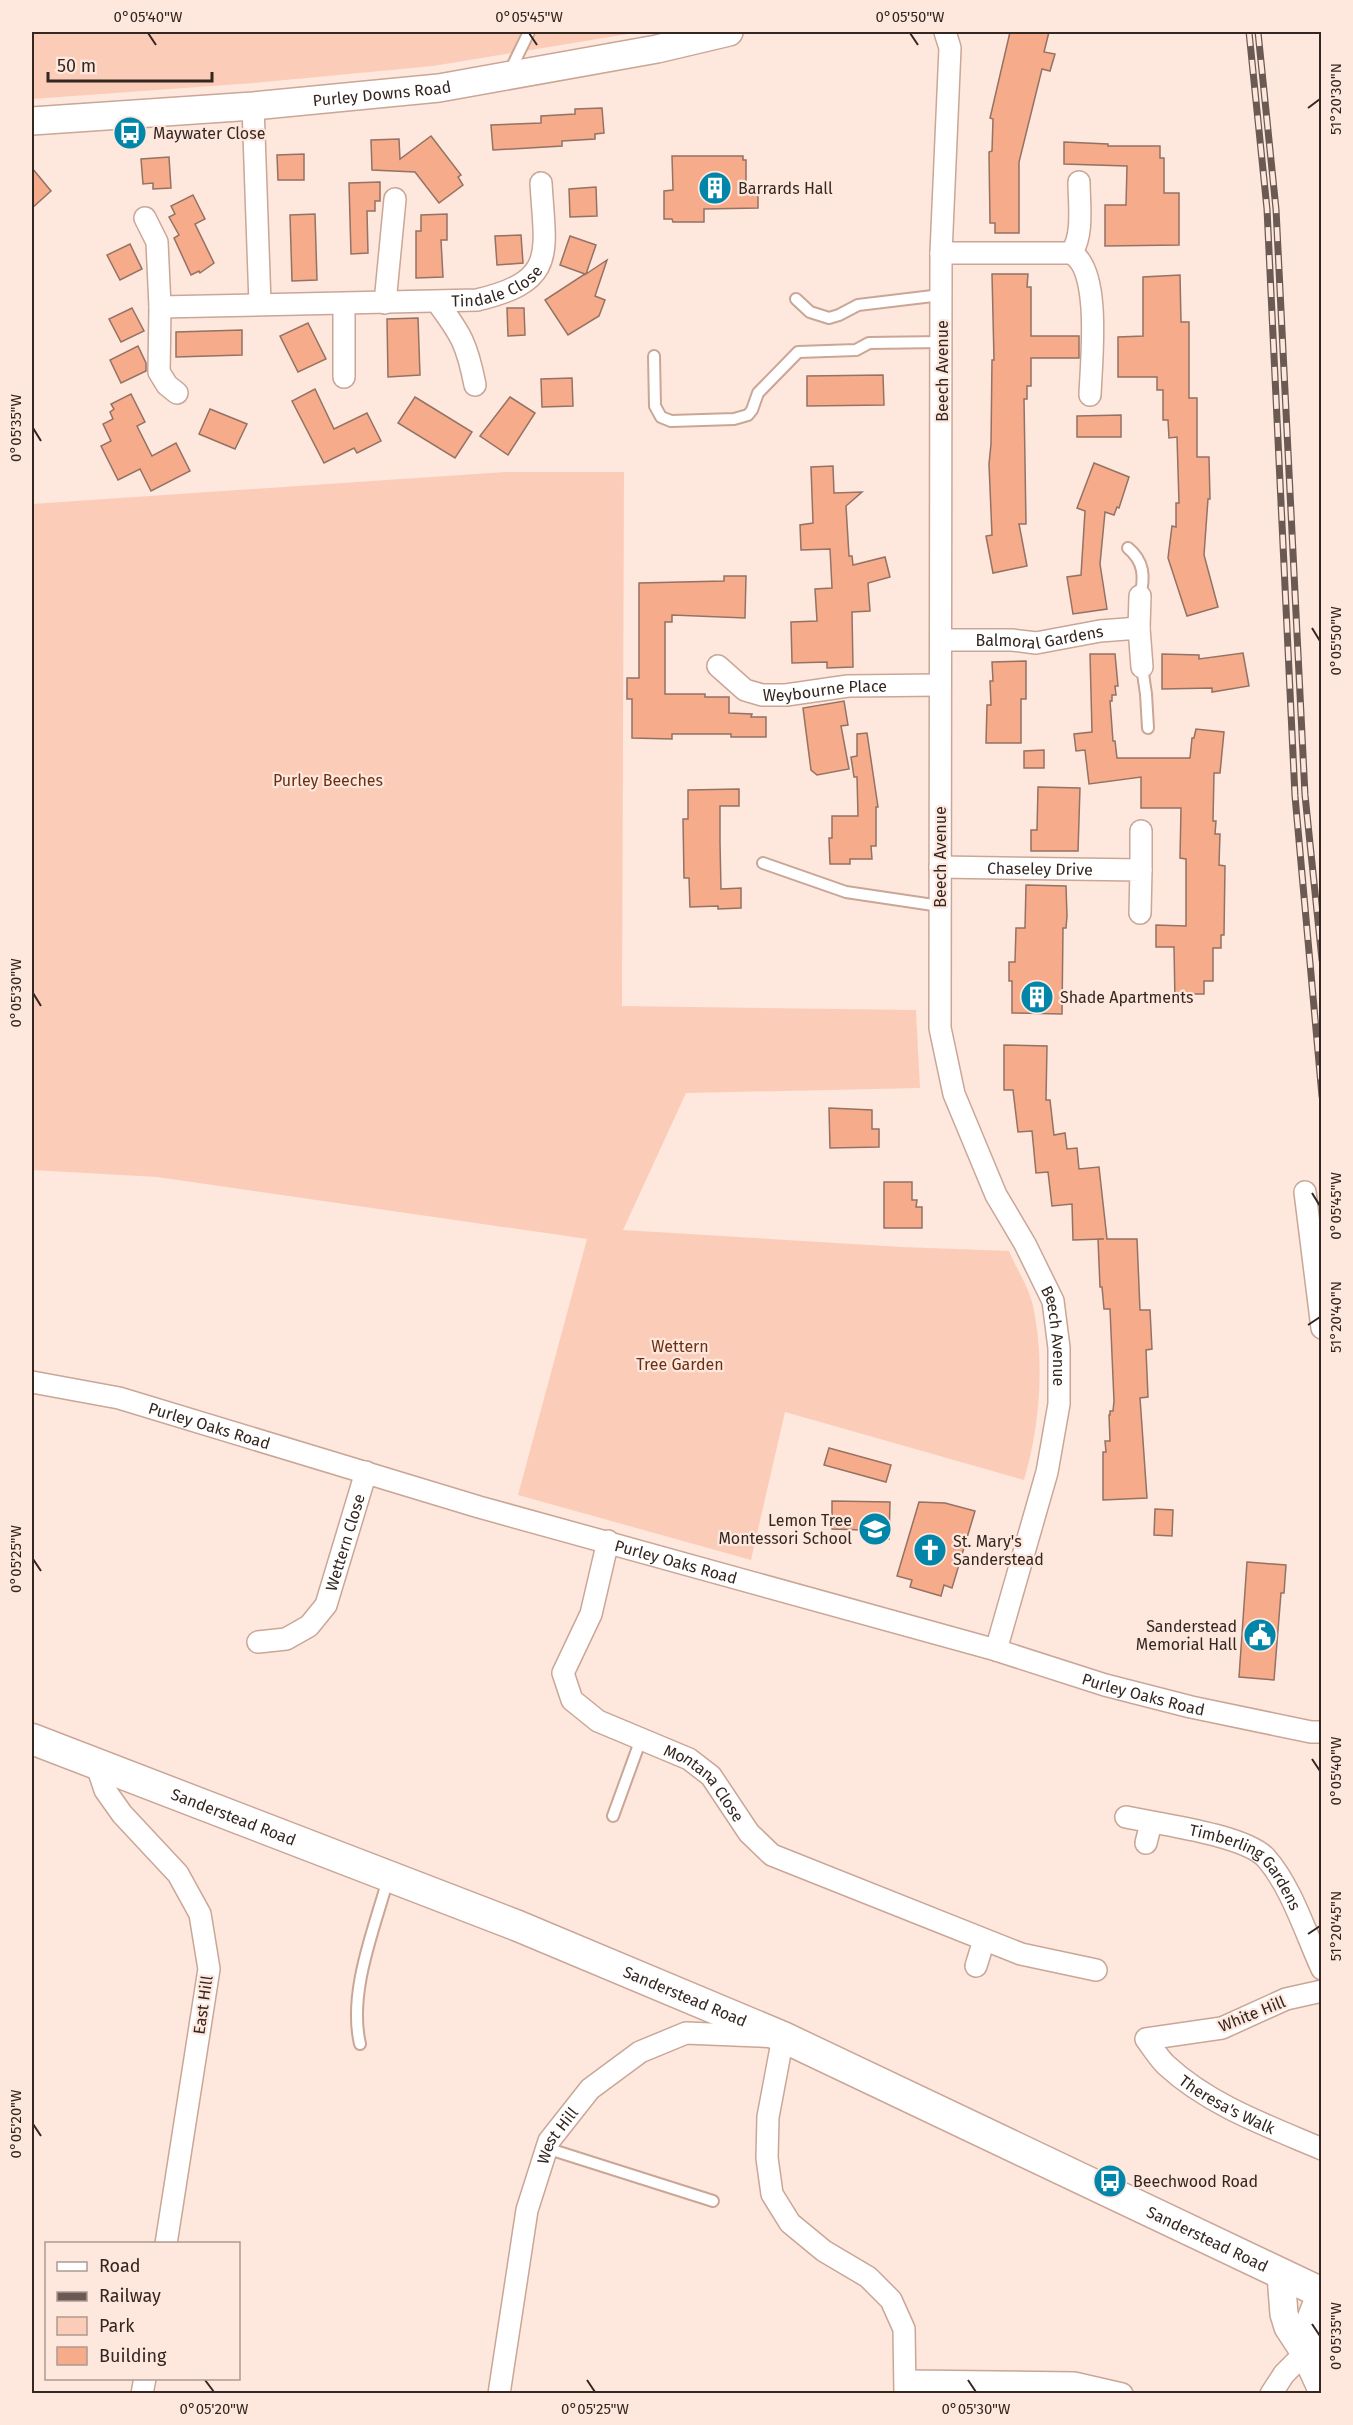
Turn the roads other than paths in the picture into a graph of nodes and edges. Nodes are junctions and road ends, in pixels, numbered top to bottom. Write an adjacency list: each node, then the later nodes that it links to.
1 (529, 32): 4 (lane)
2 (729, 32): 4 (street, Purley Downs Road)
3 (945, 32): 11 (street, Beech Avenue)
4 (508, 76): 5 (street, Purley Downs Road)
5 (253, 106): 6 (street, Purley Downs Road); 17 (street)
6 (32, 121)
7 (1079, 182): 12 (street)
8 (541, 183): 15 (street, Tindale Close)
9 (395, 199): 16 (street)
10 (145, 218): 19 (street)
11 (941, 254): 12 (street); 13 (street, Beech Avenue)
12 (1071, 254): 25 (street)
13 (941, 295): 14 (lane); 20 (street, Beech Avenue)
14 (796, 299)
15 (436, 302): 16 (street, Tindale Close); 23 (street, Tindale Close)
16 (385, 303): 18 (street, Tindale Close)
17 (260, 304): 18 (street, Tindale Close); 19 (street, Tindale Close)
18 (344, 304): 22 (street)
19 (160, 307): 24 (street)
20 (942, 342): 21 (lane); 29 (street, Beech Avenue)
21 (654, 356)
22 (344, 377)
23 (475, 385)
24 (177, 393)
25 (1090, 395)
26 (1128, 548): 27 (lane)
27 (1140, 596): 28 (street)
28 (1139, 628): 29 (street, Balmoral Gardens); 31 (street)
29 (941, 640): 32 (street, Beech Avenue)
30 (718, 666): 32 (street, Weybourne Place)
31 (1142, 667): 33 (lane)
32 (940, 685): 36 (street, Beech Avenue)
33 (1148, 728)
34 (1141, 831): 37 (street)
35 (763, 863): 38 (lane)
36 (940, 867): 37 (street, Chaseley Drive); 38 (street, Beech Avenue)
37 (1141, 870): 39 (street)
38 (940, 906): 46 (street, Beech Avenue)
39 (1140, 913)
40 (1305, 1192): 41 (street)
41 (1322, 1328)
42 (32, 1382): 43 (street, Purley Oaks Road)
43 (366, 1472): 44 (street, Purley Oaks Road); 45 (street, Wettern Close)
44 (608, 1541): 46 (street, Purley Oaks Road); 49 (street, Montana Close)
45 (258, 1642)
46 (996, 1650): 47 (street, Purley Oaks Road)
47 (1322, 1732)
48 (32, 1739): 50 (main road, Sanderstead Road)
49 (640, 1739): 51 (lane); 54 (street, Montana Close)
50 (96, 1763): 53 (main road, Sanderstead Road); 65 (street, East Hill)
51 (614, 1816)
52 (1126, 1817): 56 (street, Timberling Gardens)
53 (388, 1876): 59 (main road, Sanderstead Road); 61 (lane)
54 (984, 1940): 55 (street); 57 (street, Montana Close)
55 (976, 1966)
56 (1322, 1969)
57 (1095, 1970)
58 (1322, 1991): 60 (street, White Hill)
59 (783, 2037): 62 (street, West Hill); 66 (main road, Sanderstead Road); 69 (street)
60 (1146, 2039): 63 (street, Theresa's Walk)
61 (360, 2044)
62 (546, 2148): 64 (lane); 71 (street, West Hill)
63 (1322, 2149)
64 (713, 2202)
65 (166, 2242)
66 (1281, 2275): 67 (main road, Sanderstead Road); 68 (street)
67 (1321, 2293): 68 (street)
68 (1305, 2354): 70 (street); 73 (street)
69 (905, 2387): 72 (street)
70 (1322, 2390)
71 (499, 2394)
72 (1122, 2394)
73 (1271, 2394)

